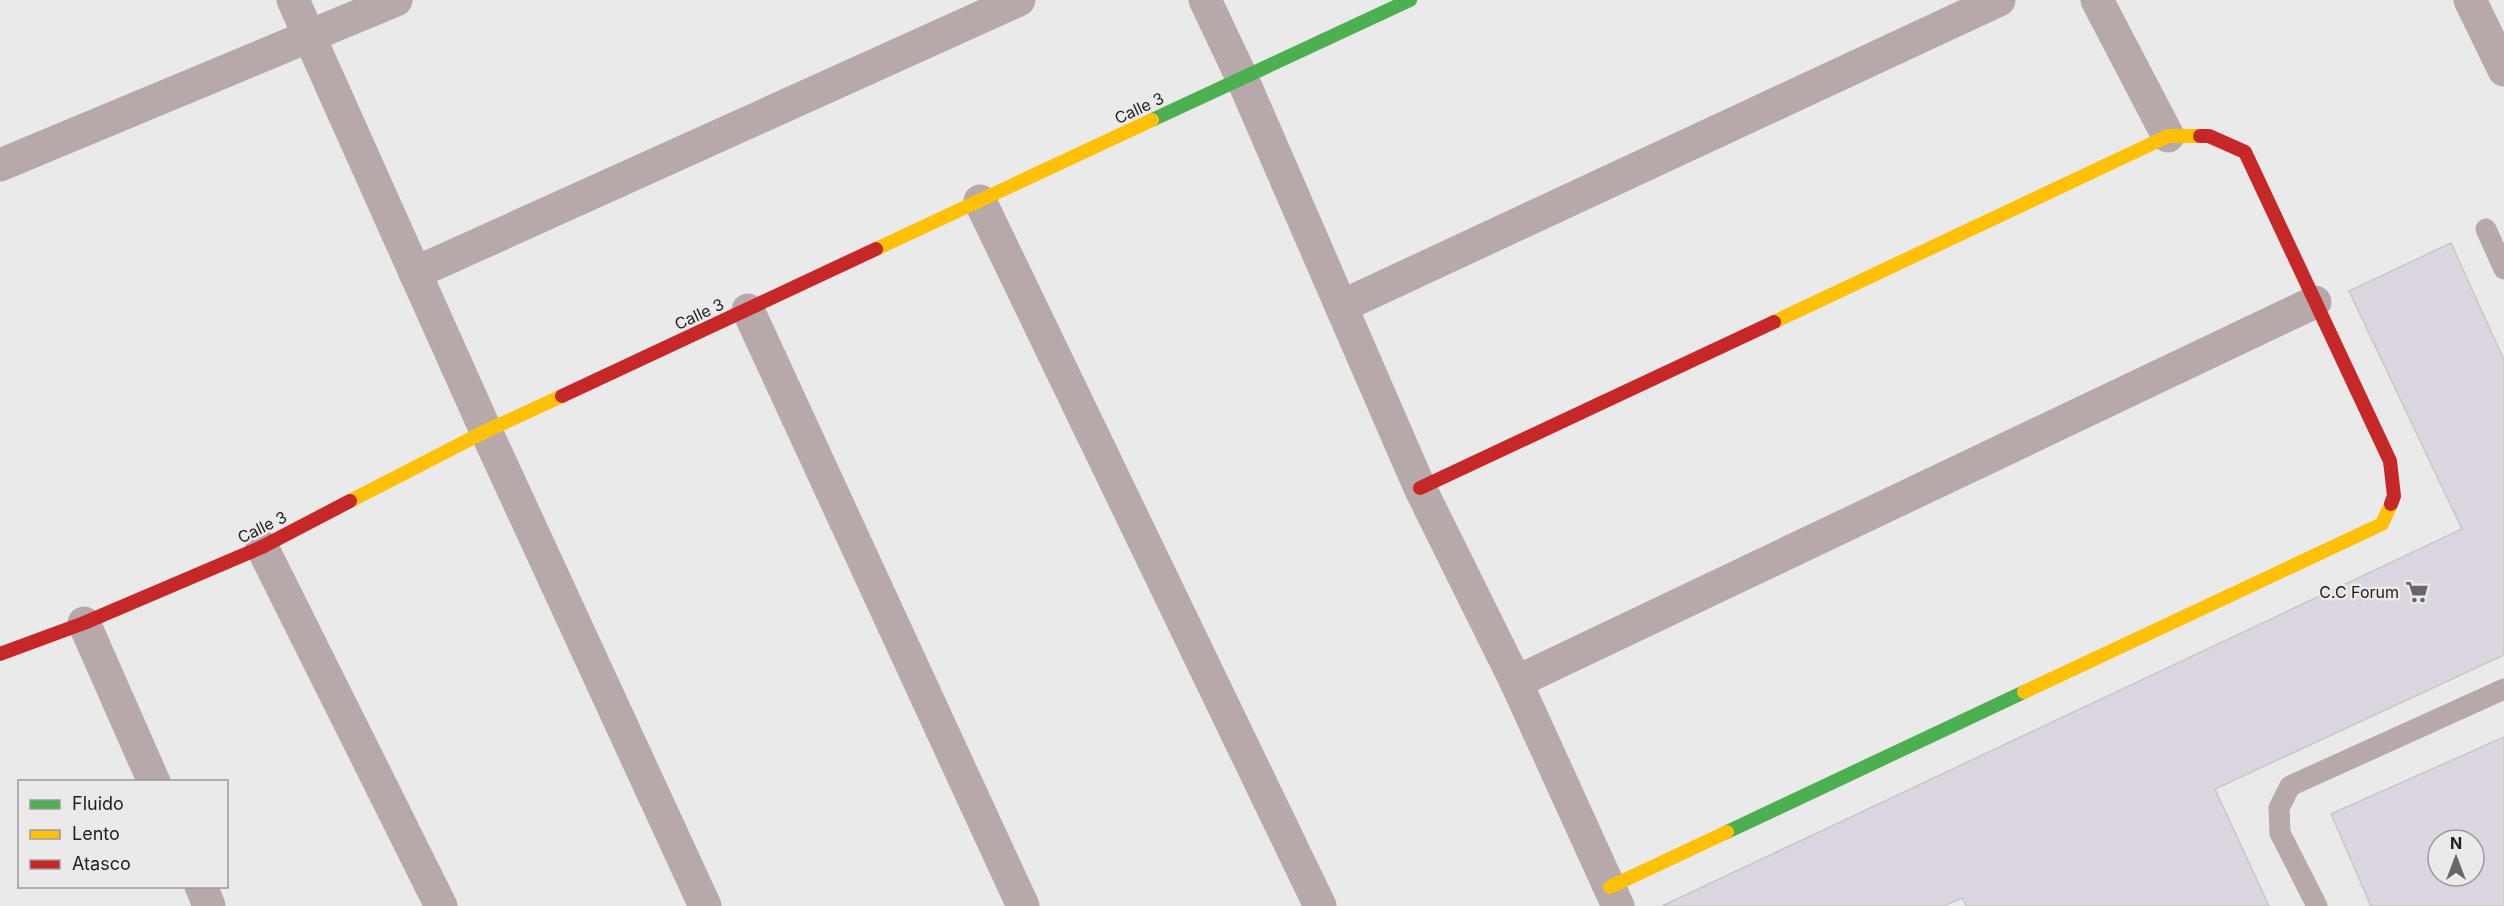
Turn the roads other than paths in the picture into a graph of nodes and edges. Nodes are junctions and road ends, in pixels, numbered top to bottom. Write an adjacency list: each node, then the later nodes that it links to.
1 (293, 0): 9 (street)
2 (396, 0): 9 (street)
3 (1019, 0): 17 (street)
4 (1205, 0): 11 (street)
5 (1410, 0): 11 (street, Calle 3)
6 (1999, 0): 19 (street)
7 (2097, 0): 12 (street)
8 (2470, 0): 10 (street)
9 (309, 38): 13 (street); 17 (street)
10 (2504, 70)
11 (1242, 78): 14 (street, Calle 3); 19 (street)
12 (2168, 136): 18 (street); 22 (street)
13 (0, 165)
14 (980, 201): 20 (street, Calle 3); 35 (street)
15 (2486, 229): 16 (lane)
16 (2504, 268)
17 (415, 273): 21 (street)
18 (2315, 302): 26 (street); 30 (street)
19 (1342, 306): 22 (street)
20 (748, 310): 21 (street, Calle 3); 34 (street)
21 (486, 430): 23 (street, Calle 3); 33 (street)
22 (1420, 488): 26 (street)
23 (262, 547): 24 (street, Calle 3); 32 (street)
24 (84, 623): 25 (street, Calle 3); 28 (street)
25 (0, 654)
26 (1516, 682): 30 (street)
27 (2504, 688): 36 (lane)
28 (153, 780)
29 (202, 888): 31 (street)
30 (1614, 896)
31 (209, 906)
32 (441, 906)
33 (705, 906)
34 (1023, 906)
35 (1320, 906)
36 (2317, 906)

